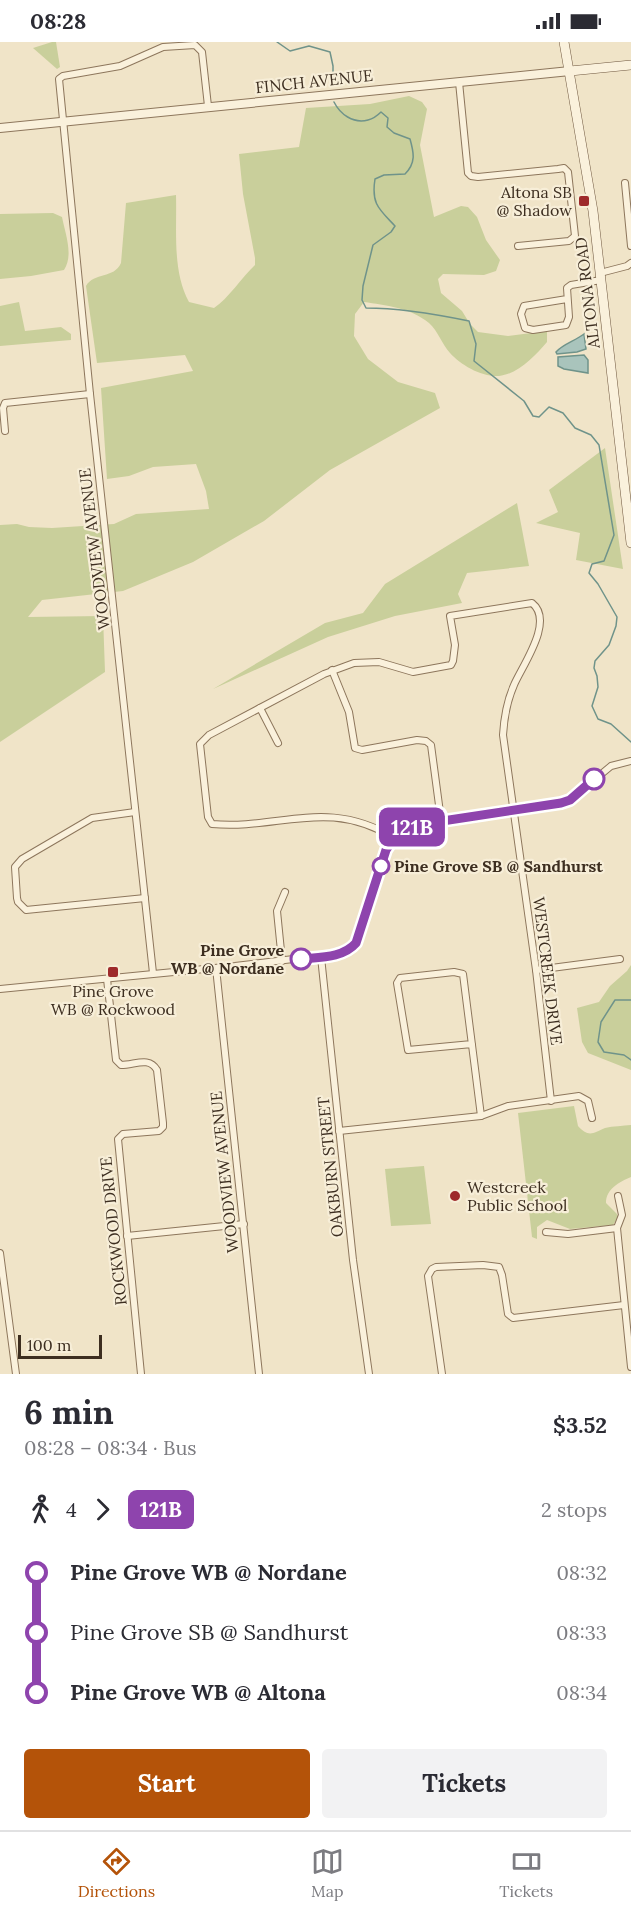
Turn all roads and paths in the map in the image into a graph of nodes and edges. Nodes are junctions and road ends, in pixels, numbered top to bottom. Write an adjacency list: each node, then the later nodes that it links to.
1 (564, 42): 3 (main road, ALTONA ROAD)
2 (631, 65): 3 (main road, FINCH AVENUE)
3 (570, 71): 4 (street, FINCH AVENUE); 12 (main road, ALTONA ROAD)
4 (459, 82): 5 (street, FINCH AVENUE); 9 (street)
5 (208, 106): 6 (street, FINCH AVENUE); 6 (street, WOODVIEW AVENUE)
6 (63, 121): 7 (street, FINCH AVENUE); 14 (street, WOODVIEW AVENUE)
7 (0, 128)
8 (625, 183): 10 (street)
9 (518, 246)
10 (631, 246)
11 (631, 262): 12 (street)
12 (600, 277): 13 (street); 16 (main road, ALTONA ROAD)
13 (567, 299): 13 (street)
14 (90, 394): 15 (street); 23 (street, WOODVIEW AVENUE)
15 (5, 431)
16 (627, 464): 17 (main road, ALTONA ROAD)
17 (631, 543)
18 (333, 670): 19 (street); 22 (street, WESTCREEK DRIVE); 24 (street)
19 (260, 708): 20 (street); 25 (street)
20 (278, 743)
21 (631, 761): 22 (street)
22 (513, 810): 24 (street); 32 (street, WESTCREEK DRIVE)
23 (135, 812): 27 (street, WOODVIEW AVENUE); 27 (street)
24 (441, 820): 25 (street)
25 (394, 838): 28 (street)
26 (285, 892): 30 (street)
27 (145, 898): 33 (street, WOODVIEW AVENUE)
28 (321, 957): 30 (street); 40 (street, OAKBURN STREET)
29 (620, 959): 32 (street)
30 (282, 961): 31 (street)
31 (216, 968): 33 (street); 42 (street, WOODVIEW AVENUE)
32 (536, 970): 37 (street, WESTCREEK DRIVE)
33 (153, 973): 34 (street)
34 (107, 979): 35 (street); 45 (street, ROCKWOOD DRIVE)
35 (0, 989)
36 (472, 1044): 36 (street); 38 (street)
37 (551, 1101): 38 (street); 39 (street)
38 (481, 1116): 40 (street)
39 (592, 1118)
40 (339, 1131): 52 (street, OAKBURN STREET)
41 (618, 1196): 43 (street)
42 (244, 1224): 45 (street); 51 (street, WOODVIEW AVENUE)
43 (617, 1228): 44 (street); 47 (street)
44 (546, 1232)
45 (127, 1236): 50 (street, ROCKWOOD DRIVE)
46 (0, 1253): 49 (street)
47 (624, 1305): 48 (street); 53 (street)
48 (631, 1367)
49 (16, 1374)
50 (141, 1374)
51 (259, 1374)
52 (369, 1374)
53 (442, 1374)

